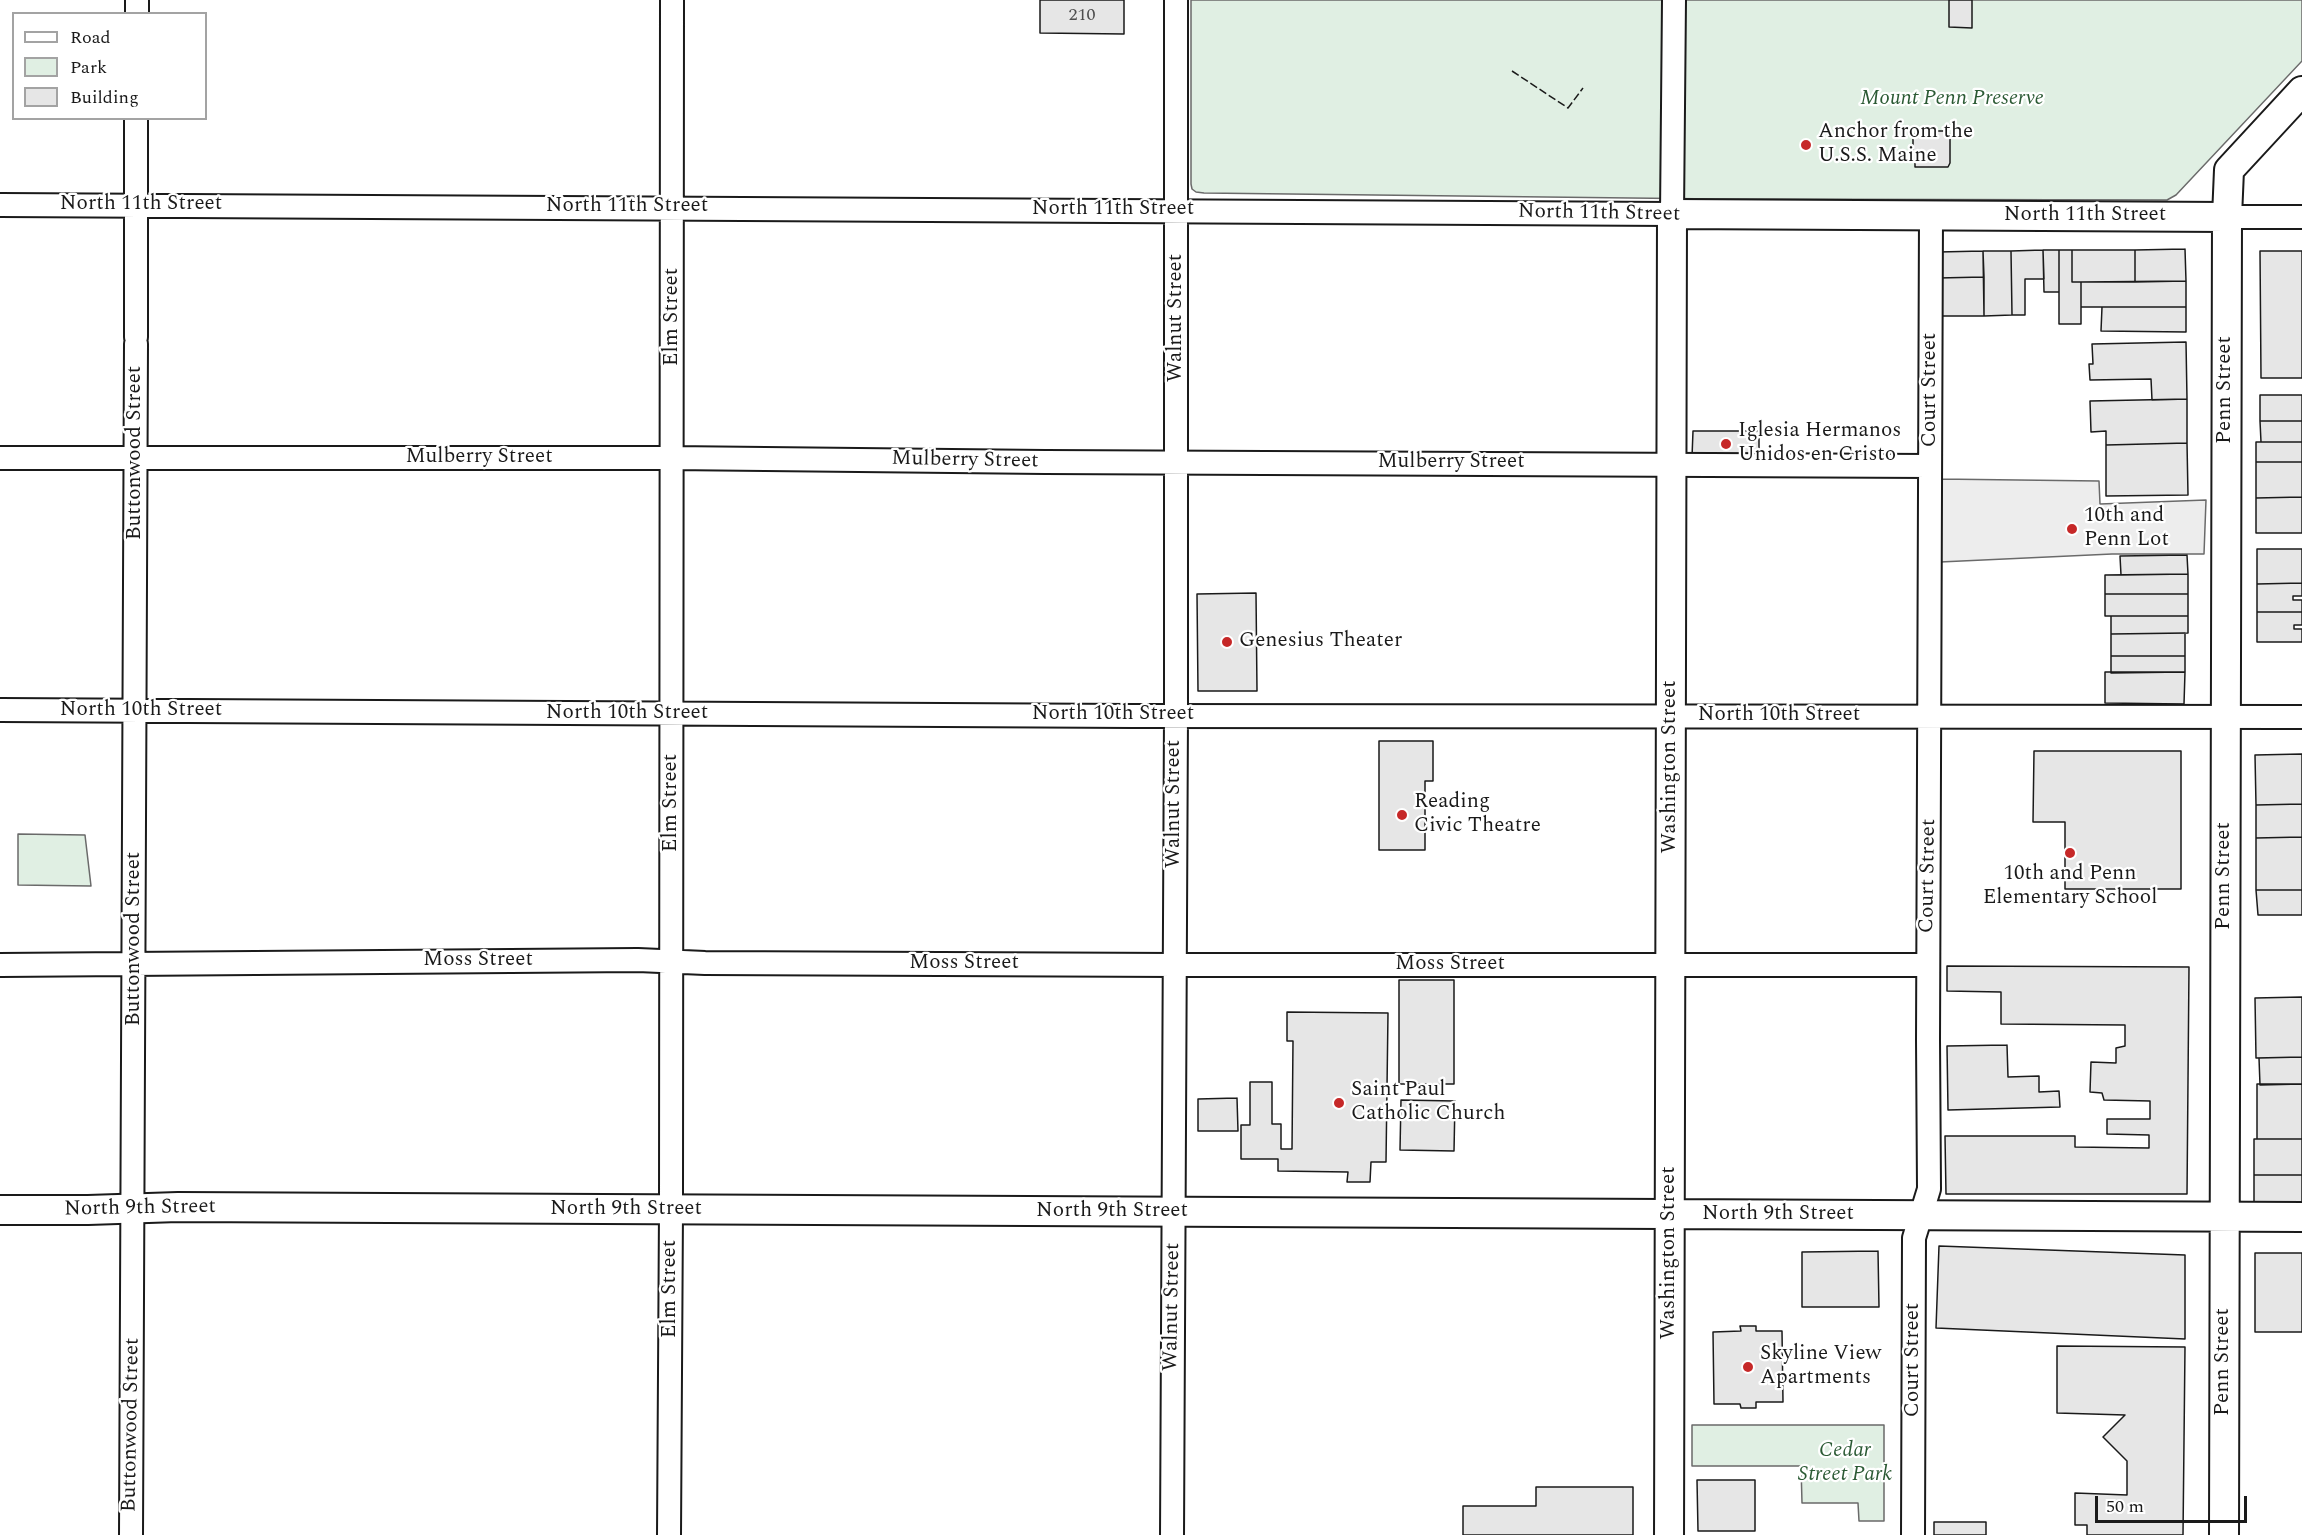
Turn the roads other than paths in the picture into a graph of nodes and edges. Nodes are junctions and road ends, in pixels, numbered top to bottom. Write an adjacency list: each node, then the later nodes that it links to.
1 (672, 0): 8 (street, Elm Street)
2 (1176, 0): 9 (street, Walnut Street)
3 (1674, 0): 10 (street, Washington Street)
4 (2302, 91): 12 (main road, Penn Street)
5 (136, 120): 7 (street, Buttonwood Street)
6 (0, 205): 7 (street, North 11th Street)
7 (136, 205): 8 (street, North 11th Street); 14 (street, Buttonwood Street)
8 (673, 208): 9 (street, North 11th Street); 16 (street, Elm Street)
9 (1177, 210): 10 (street, North 11th Street); 17 (street, Walnut Street)
10 (1672, 214): 11 (main road, North 11th Street); 18 (main road, Washington Street)
11 (1931, 216): 12 (main road, North 11th Street); 19 (street, Court Street)
12 (2227, 217): 13 (street); 26 (main road, Penn Street)
13 (2302, 218)
14 (136, 457): 15 (street, Mulberry Street); 16 (street, Mulberry Street); 21 (street, Buttonwood Street)
15 (0, 458)
16 (672, 458): 17 (street, Mulberry Street); 22 (street, Elm Street)
17 (1177, 463): 18 (street, Mulberry Street); 23 (street, Walnut Street)
18 (1673, 464): 19 (street, Mulberry Street); 24 (main road, Washington Street)
19 (1930, 466): 25 (street, Court Street)
20 (0, 711): 21 (street, North 10th Street)
21 (135, 711): 22 (street, North 10th Street); 29 (street, Buttonwood Street)
22 (672, 714): 23 (street, North 10th Street); 28 (street, Elm Street)
23 (1176, 715): 24 (street, North 10th Street); 31 (street, Walnut Street)
24 (1671, 716): 25 (street, North 10th Street); 33 (main road, Washington Street)
25 (1930, 717): 26 (street, North 10th Street); 32 (street, Court Street)
26 (2226, 717): 27 (street, North 10th Street); 40 (main road, Penn Street)
27 (2302, 717)
28 (672, 962): 29 (street, Moss Street); 31 (street, Moss Street); 36 (street, Elm Street)
29 (135, 964): 30 (street, Moss Street); 34 (street, Buttonwood Street)
30 (0, 965)
31 (1175, 965): 33 (street, Moss Street); 37 (street, Walnut Street)
32 (1928, 965): 33 (street, Moss Street); 39 (street, Court Street)
33 (1670, 966): 38 (main road, Washington Street)
34 (134, 1209): 35 (main road, North 9th Street); 36 (main road, North 9th Street); 42 (street, Buttonwood Street)
35 (0, 1210)
36 (671, 1210): 37 (main road, North 9th Street); 43 (street, Elm Street)
37 (1174, 1212): 38 (main road, North 9th Street); 44 (street, Walnut Street)
38 (1670, 1214): 39 (main road, North 9th Street); 45 (main road, Washington Street)
39 (1921, 1215): 40 (main road, North 9th Street); 46 (street, Court Street)
40 (2224, 1217): 41 (main road, North 9th Street); 47 (main road, Penn Street)
41 (2302, 1217)
42 (131, 1535)
43 (669, 1535)
44 (1172, 1535)
45 (1669, 1535)
46 (1913, 1535)
47 (2224, 1535)

